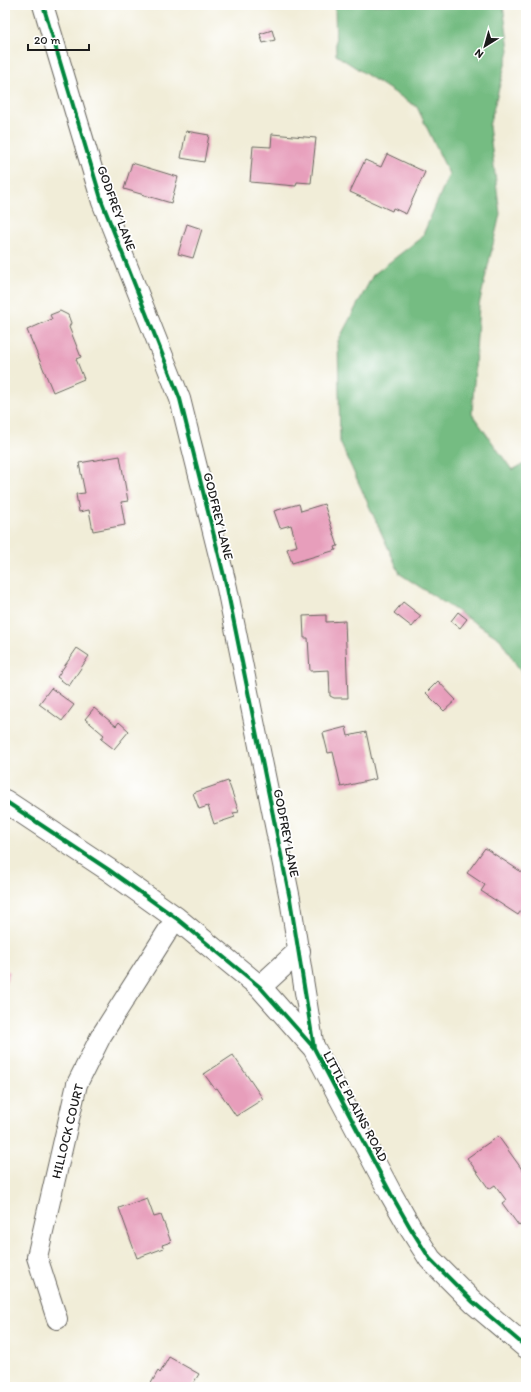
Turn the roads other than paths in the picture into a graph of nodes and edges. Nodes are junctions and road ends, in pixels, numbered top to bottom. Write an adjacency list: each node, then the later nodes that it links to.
1 (44, 5): 4 (street, GODFREY LANE)
2 (5, 801): 3 (street, LITTLE PLAINS ROAD)
3 (176, 918): 5 (street, LITTLE PLAINS ROAD); 7 (street, HILLOCK COURT)
4 (299, 951): 5 (street); 6 (street, GODFREY LANE)
5 (260, 987): 6 (street, LITTLE PLAINS ROAD)
6 (314, 1048): 8 (street, LITTLE PLAINS ROAD)
7 (57, 1319)
8 (523, 1346)

